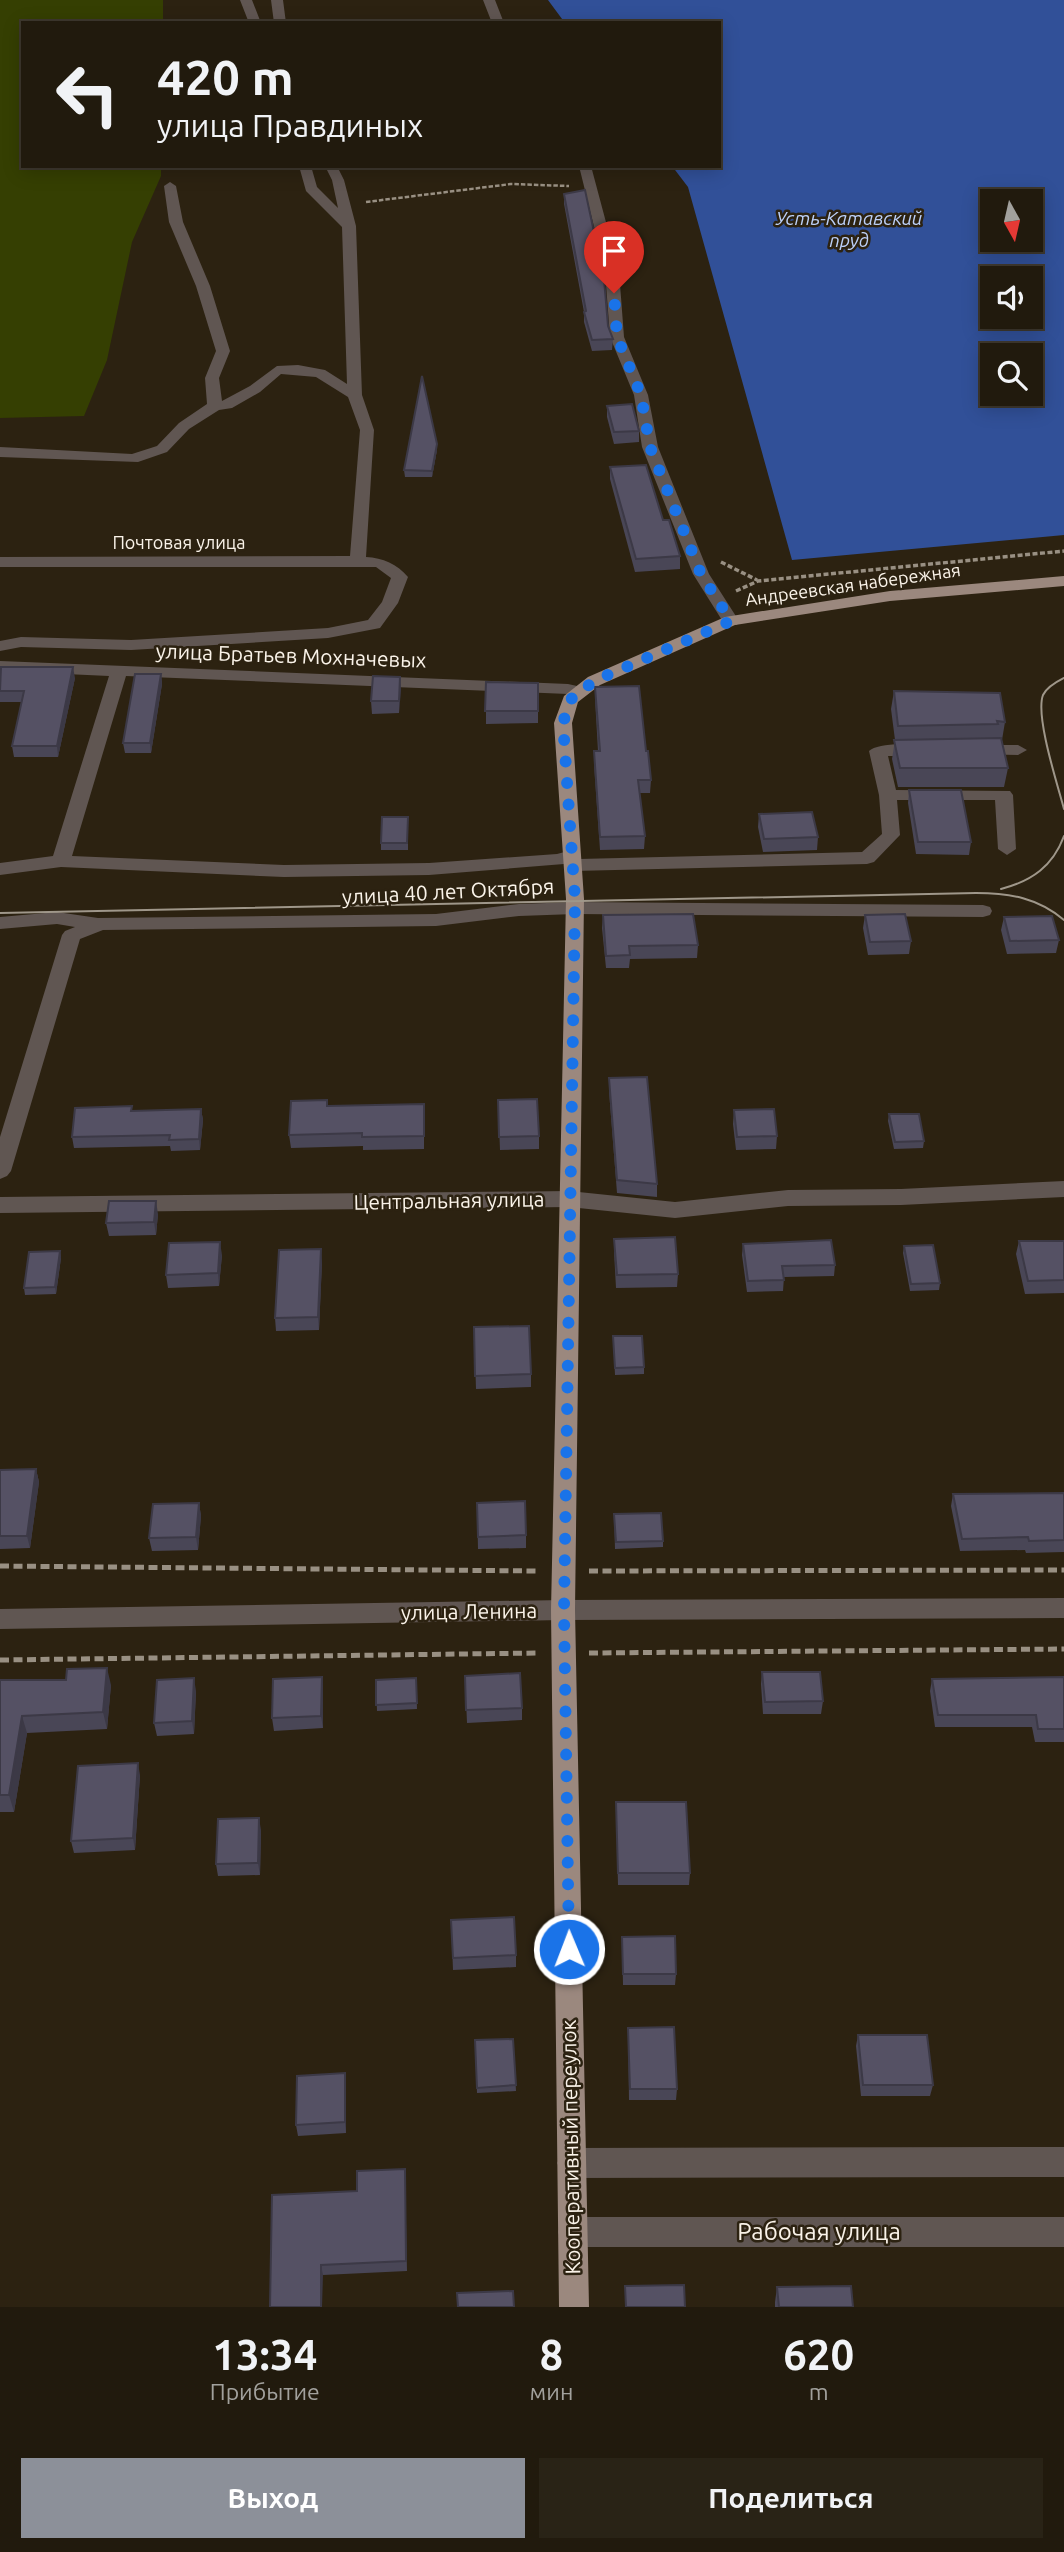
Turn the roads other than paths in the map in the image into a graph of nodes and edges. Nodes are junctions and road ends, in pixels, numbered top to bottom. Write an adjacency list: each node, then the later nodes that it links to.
1 (246, 0): 4 (street)
2 (277, 0): 5 (street)
3 (489, 0): 6 (street)
4 (254, 21)
5 (280, 21)
6 (497, 21)
7 (306, 168): 11 (street)
8 (332, 168): 11 (street)
9 (584, 168): 18 (street)
10 (170, 186): 13 (street)
11 (349, 226): 12 (street)
12 (355, 395): 13 (street); 15 (street)
13 (215, 406): 14 (street)
14 (0, 452)
15 (358, 561): 16 (street, Почтовая улица); 19 (street, Почтовая улица)
16 (0, 562)
17 (1064, 581): 18 (main road, Андреевская набережная)
18 (731, 621): 22 (main road, Кооперативный переулок)
19 (0, 646)
20 (0, 666): 21 (street, улица Братьев Мохначевых)
21 (119, 672): 22 (street, улица Братьев Мохначевых); 26 (street)
22 (580, 692): 27 (main road, Кооперативный переулок)
23 (1018, 750): 24 (street)
24 (888, 795): 25 (street); 27 (street, улица 40 лет Октября)
25 (1007, 849)
26 (61, 861): 27 (street, улица 40 лет Октября); 28 (street, улица 40 лет Октября)
27 (573, 861): 29 (main road, Кооперативный переулок)
28 (0, 869)
29 (575, 908): 30 (street, улица 40 лет Октября); 32 (street, улица 40 лет Октября); 35 (main road, Кооперативный переулок)
30 (983, 911)
31 (0, 923): 32 (street, улица 40 лет Октября)
32 (98, 925): 33 (street)
33 (0, 1171)
34 (1064, 1189): 35 (street, Центральная улица)
35 (569, 1199): 36 (street, Центральная улица); 38 (main road, Кооперативный переулок)
36 (0, 1205)
37 (1064, 1608): 38 (street, улица Ленина)
38 (564, 1610): 39 (street, улица Ленина); 41 (main road, Кооперативный переулок)
39 (0, 1619)
40 (1064, 2162): 41 (street)
41 (572, 2164): 42 (main road, Кооперативный переулок)
42 (573, 2232): 43 (street, Рабочая улица); 44 (main road, Кооперативный переулок)
43 (1064, 2232)
44 (573, 2307)

